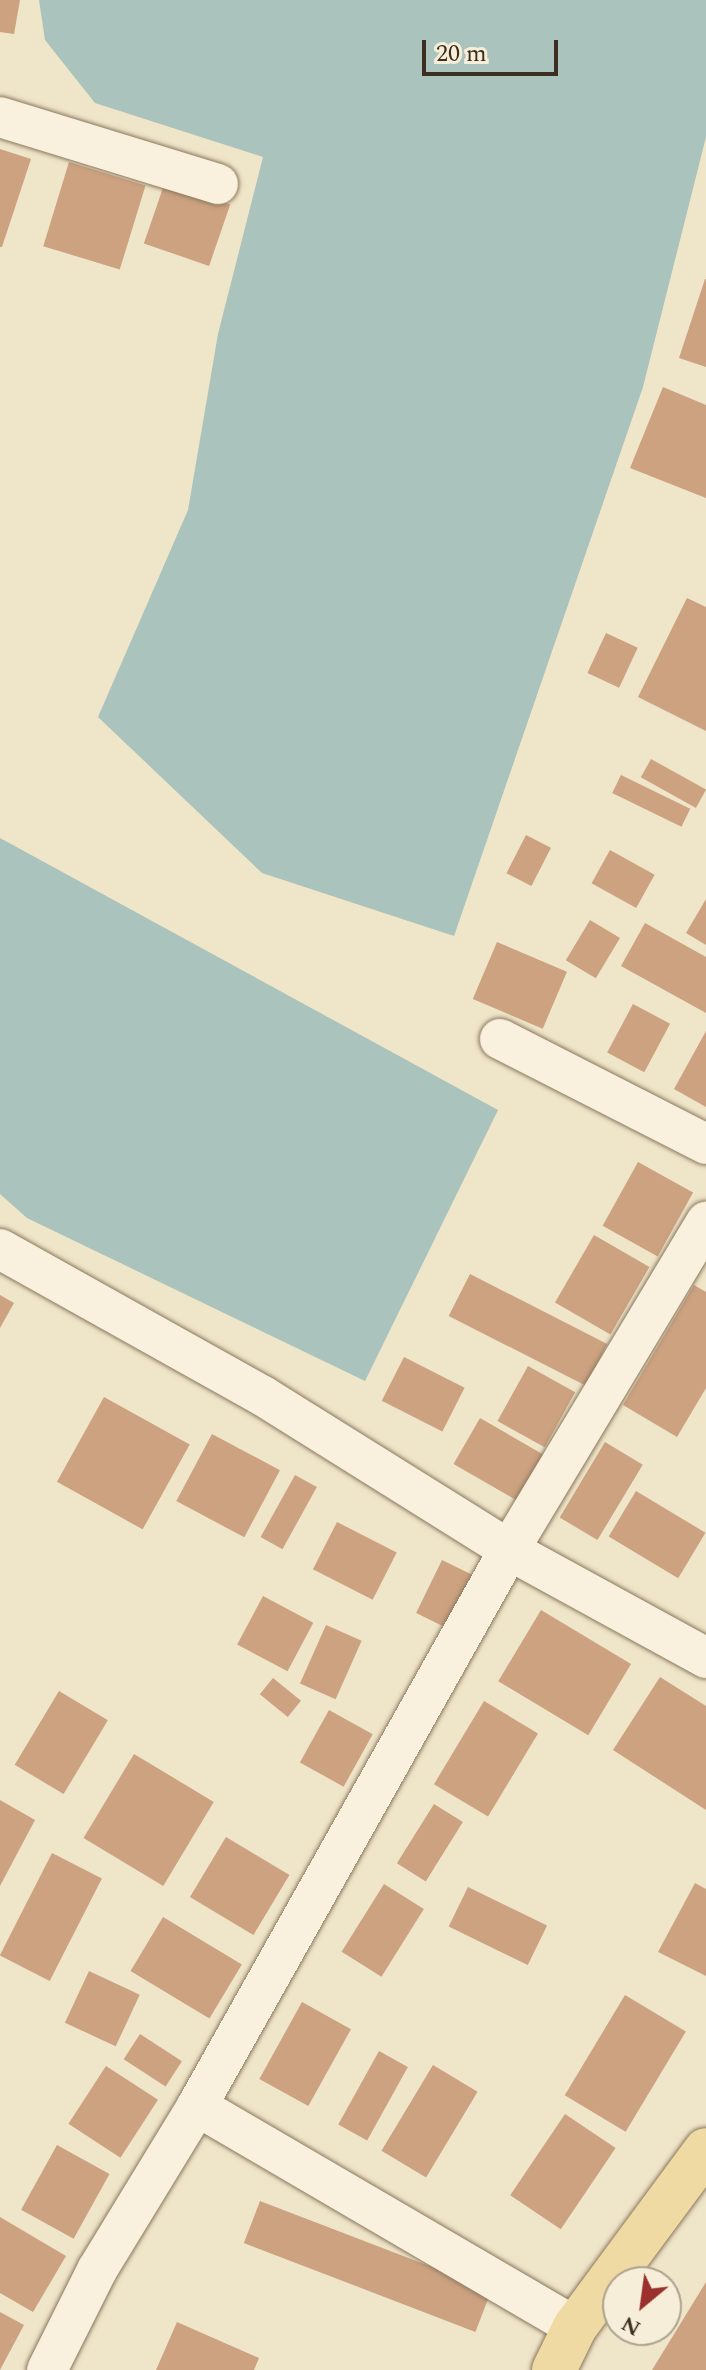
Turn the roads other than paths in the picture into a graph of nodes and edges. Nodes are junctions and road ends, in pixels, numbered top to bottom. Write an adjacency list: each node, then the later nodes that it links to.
1 (0, 117): 2 (street)
2 (218, 184)
3 (500, 1039): 4 (street)
4 (706, 1144)
5 (706, 1222): 7 (street)
6 (0, 1249): 7 (street)
7 (509, 1550): 8 (street); 9 (street)
8 (706, 1658)
9 (197, 2106): 11 (street); 12 (street)
10 (706, 2150): 11 (main road)
11 (575, 2327): 13 (main road)
12 (47, 2370)
13 (554, 2370)

